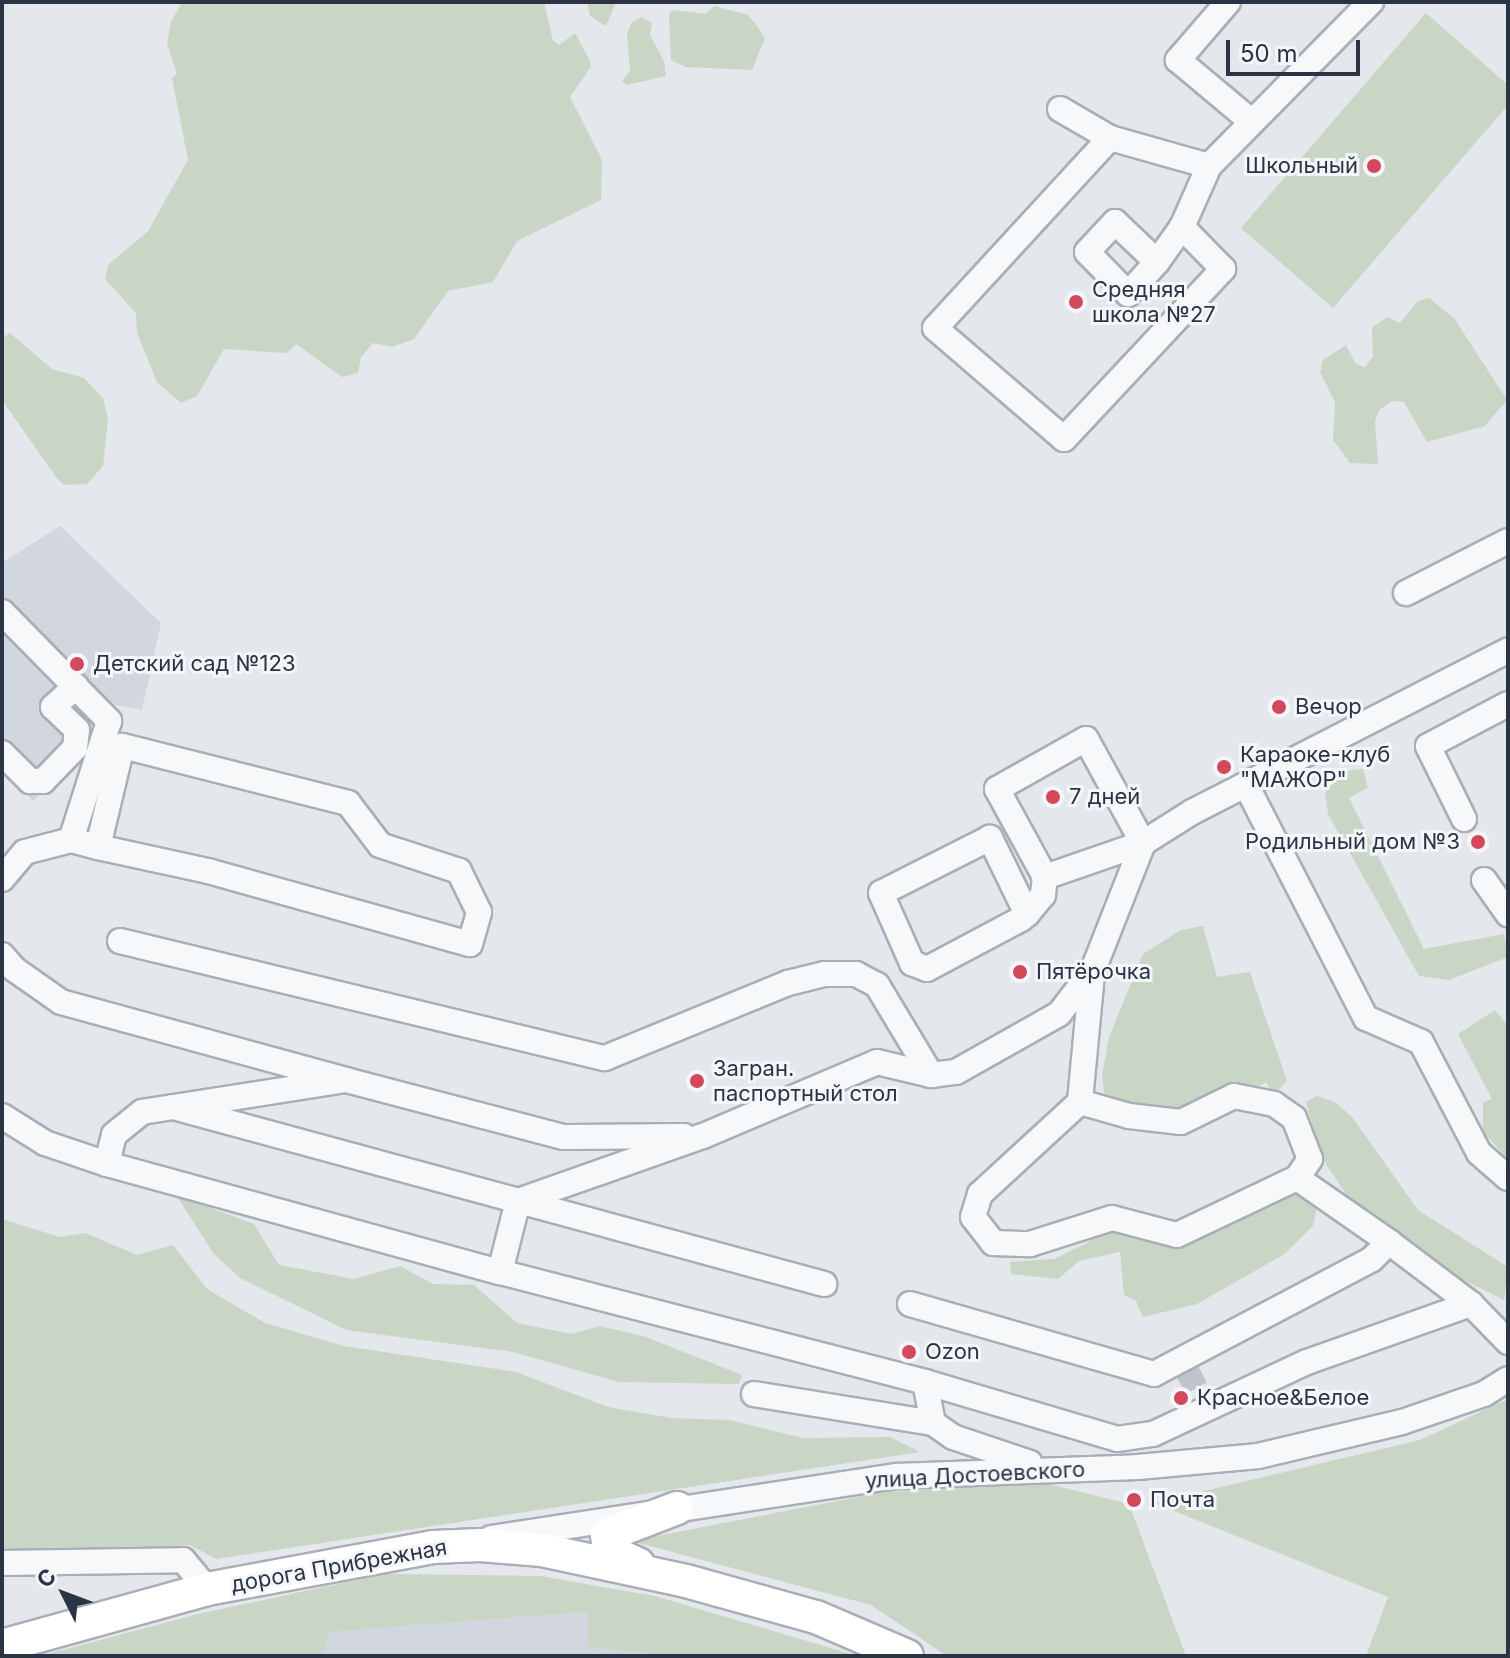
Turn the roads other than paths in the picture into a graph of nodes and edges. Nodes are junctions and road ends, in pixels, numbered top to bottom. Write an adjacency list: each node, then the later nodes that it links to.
1 (1228, 2): 4 (street)
2 (1371, 2): 4 (street)
3 (1060, 109): 5 (street)
4 (1251, 121): 6 (street)
5 (1110, 138): 6 (street); 7 (street)
6 (1209, 166): 7 (street)
7 (1182, 227): 8 (street)
8 (1157, 262)
9 (1508, 541): 10 (street)
10 (1406, 593)
11 (2, 612): 13 (street)
12 (1508, 650): 16 (street)
13 (76, 686): 15 (street); 18 (street)
14 (1508, 704): 17 (street)
15 (2, 753)
16 (1246, 785): 19 (street); 37 (street)
17 (1464, 819)
18 (71, 840): 20 (street); 22 (street)
19 (1143, 843): 21 (street); 21 (street); 28 (street)
20 (98, 847): 20 (street)
21 (1045, 877): 24 (street)
22 (2, 879)
23 (1484, 880): 25 (street)
24 (1027, 914): 24 (street)
25 (1508, 914)
26 (120, 941): 29 (street)
27 (2, 955): 30 (street)
28 (1093, 970): 29 (street); 31 (street)
29 (931, 1075): 34 (street)
30 (346, 1080): 32 (street); 34 (street)
31 (1080, 1102): 36 (street); 36 (street)
32 (173, 1107): 35 (street); 38 (street)
33 (2, 1116): 35 (street)
34 (703, 1136): 38 (street)
35 (107, 1164): 40 (street)
36 (1297, 1178): 39 (street)
37 (1508, 1178)
38 (518, 1201): 40 (street); 41 (street)
39 (1389, 1242): 42 (street); 43 (street)
40 (500, 1272): 46 (street)
41 (824, 1284)
42 (910, 1304)
43 (1471, 1304): 44 (street); 46 (street)
44 (1508, 1342)
45 (1508, 1379): 49 (street, улица Достоевского)
46 (925, 1382): 48 (street)
47 (754, 1394): 48 (street)
48 (933, 1423): 49 (street)
49 (1044, 1468): 50 (street, улица Достоевского)
50 (677, 1508): 51 (street, улица Достоевского); 53 (main road)
51 (433, 1547): 53 (main road, дорога Прибрежная); 54 (main road, дорога Прибрежная)
52 (2, 1563): 54 (street)
53 (686, 1581): 56 (main road, дорога Прибрежная)
54 (207, 1589): 55 (main road, дорога Прибрежная)
55 (2, 1646)
56 (907, 1656)

